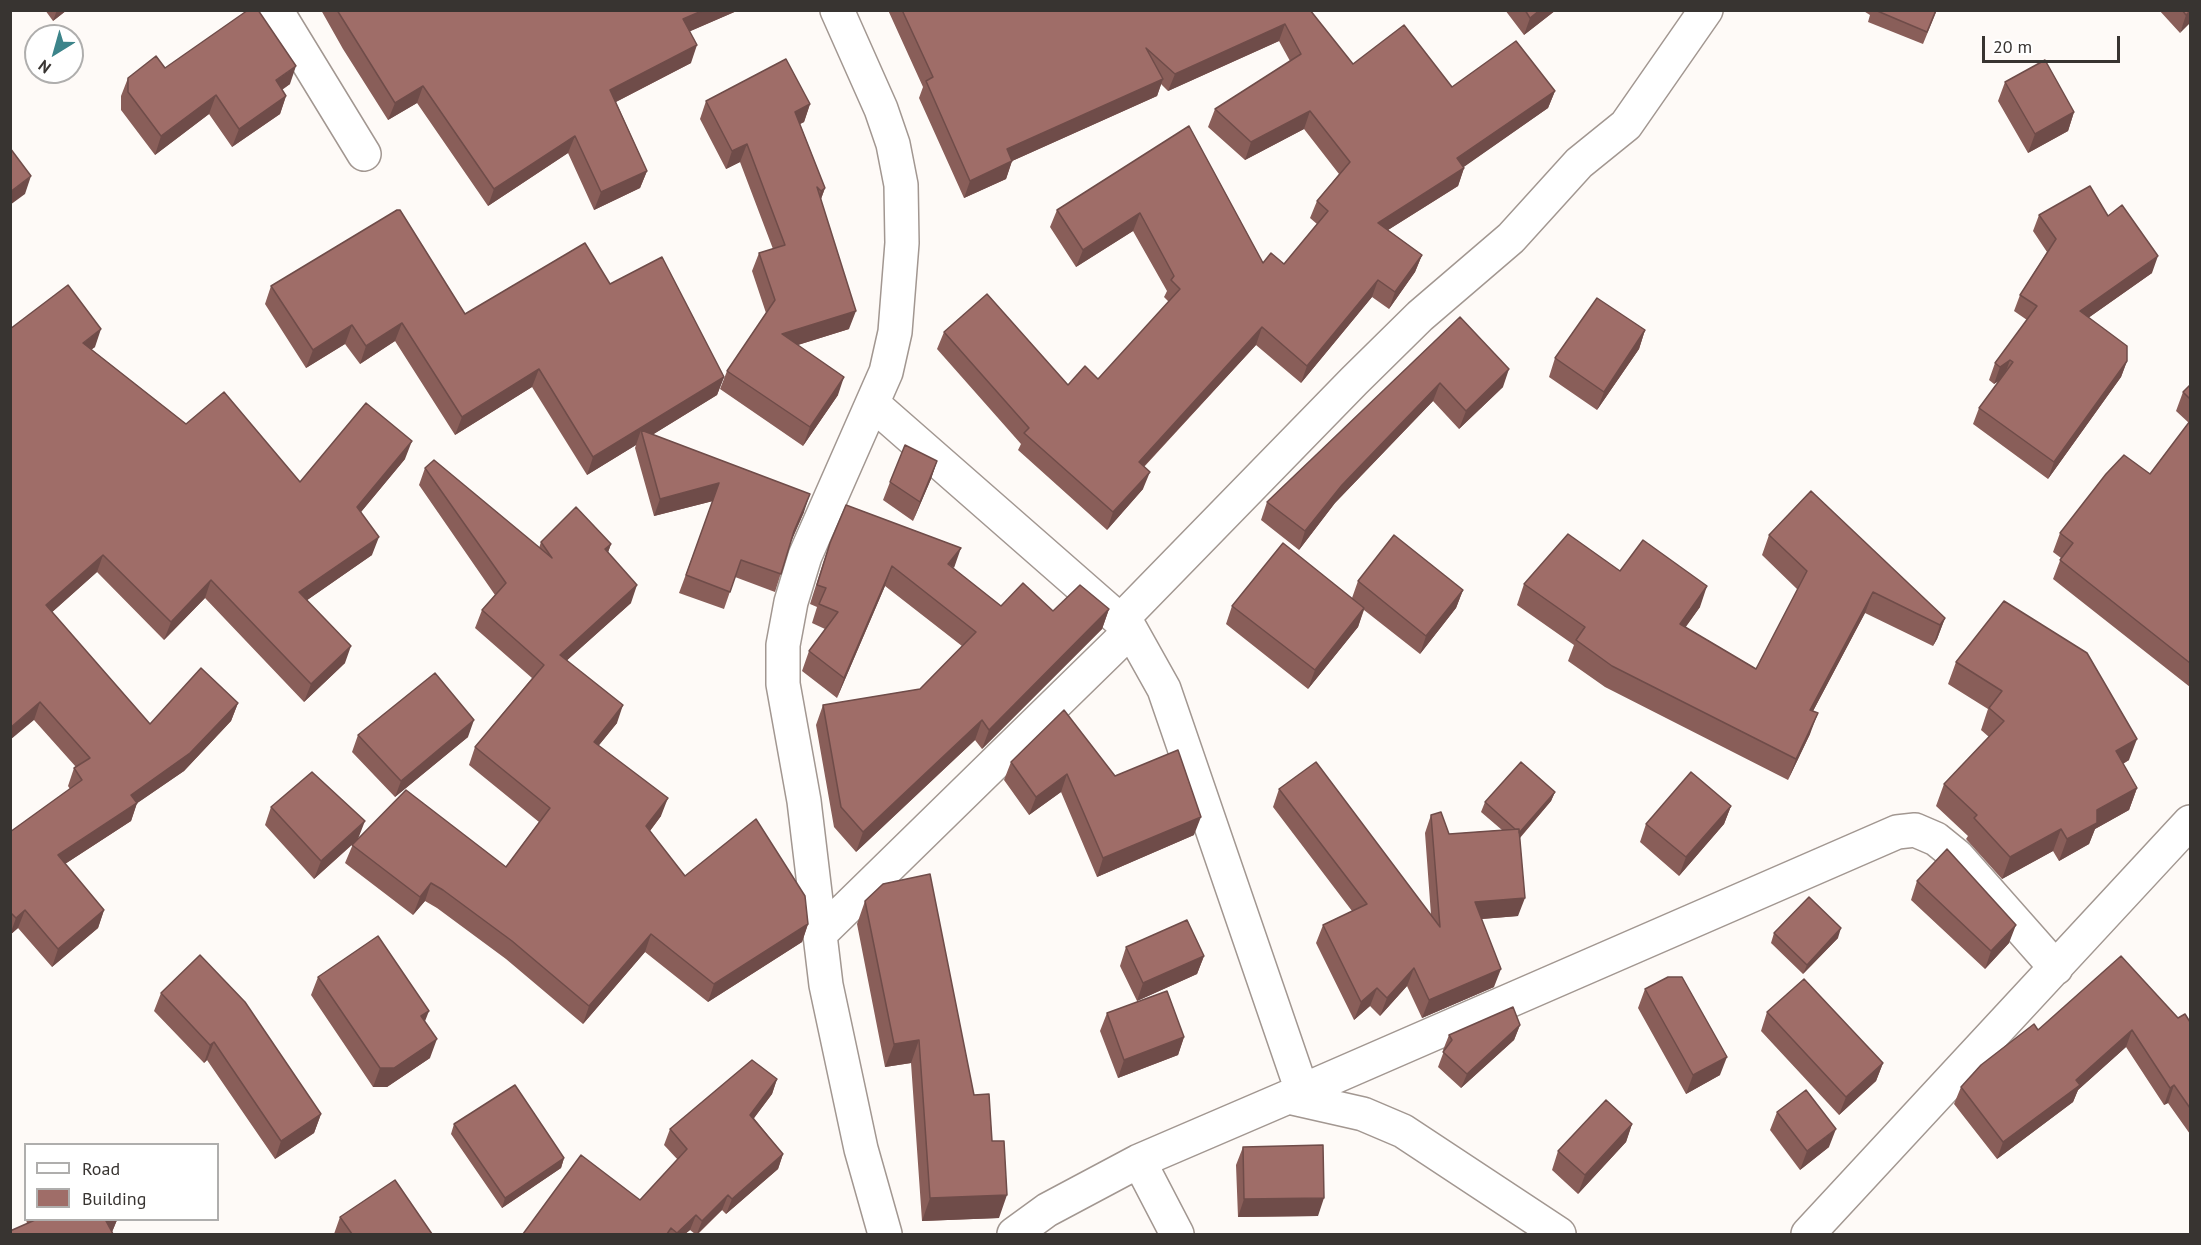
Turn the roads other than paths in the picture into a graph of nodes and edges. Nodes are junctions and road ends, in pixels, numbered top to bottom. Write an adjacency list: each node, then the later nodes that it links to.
1 (276, 10): 4 (street)
2 (837, 10): 5 (street)
3 (1695, 14): 6 (street)
4 (364, 154)
5 (873, 404): 6 (street); 8 (street)
6 (1126, 625): 8 (street); 10 (street)
7 (2190, 822): 9 (street)
8 (821, 933): 12 (street)
9 (2056, 968): 10 (street); 16 (street)
10 (1295, 1094): 11 (street); 15 (street)
11 (1139, 1161): 13 (street); 14 (street)
12 (885, 1234)
13 (1014, 1234)
14 (1176, 1234)
15 (1559, 1234)
16 (1808, 1234)

